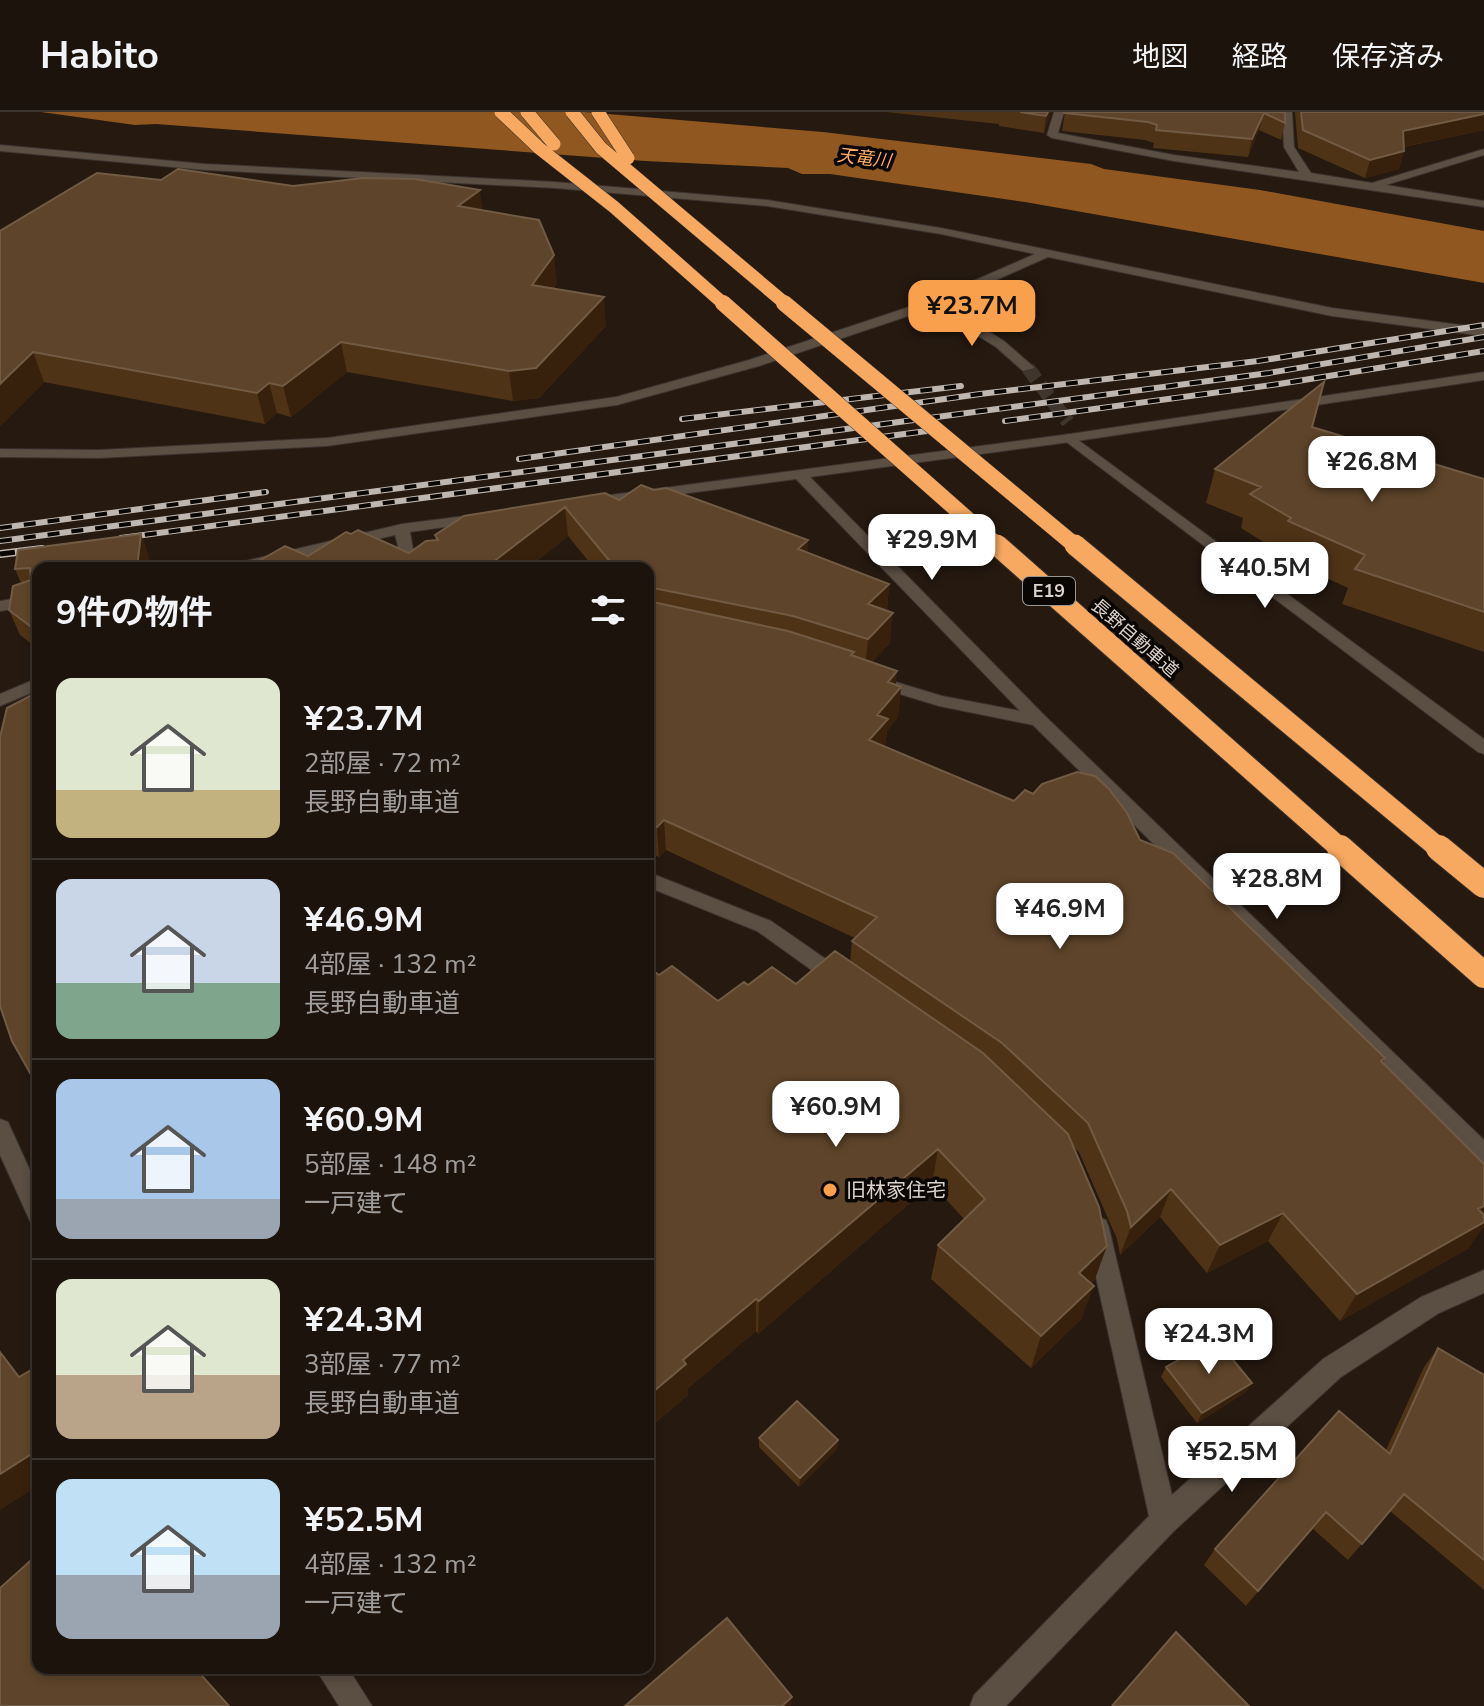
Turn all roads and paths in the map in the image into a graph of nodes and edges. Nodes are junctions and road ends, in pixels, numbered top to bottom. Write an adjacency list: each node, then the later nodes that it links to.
1 (501, 112): 13 (highway, bridge)
2 (527, 112): 13 (highway, bridge)
3 (572, 112): 11 (highway, bridge)
4 (598, 112): 11 (highway, bridge)
5 (1059, 112): 9 (street)
6 (1287, 112): 9 (street)
7 (0, 148): 14 (street)
8 (1484, 152): 10 (street)
9 (1307, 176): 10 (street)
10 (1373, 186): 12 (street)
11 (663, 200): 35 (highway, 長野自動車道 / E19, bridge)
12 (1484, 204)
13 (614, 207): 36 (highway, 長野自動車道 / E19, bridge)
14 (1047, 253): 15 (street); 16 (street)
15 (934, 303): 17 (street); 20 (street)
16 (1484, 332)
17 (1028, 368)
18 (1484, 376): 19 (street)
19 (1069, 430): 21 (street); 33 (street)
20 (0, 453)
21 (797, 472): 22 (street); 32 (street)
22 (576, 504)
23 (497, 515): 24 (street)
24 (402, 529): 25 (street); 26 (street)
25 (256, 562)
26 (417, 562)
27 (32, 601): 28 (street)
28 (0, 606)
29 (865, 677): 32 (street)
30 (32, 686): 31 (street)
31 (0, 701)
32 (1039, 720): 39 (street)
33 (1484, 748)
34 (654, 881): 37 (street)
35 (1484, 885)
36 (1484, 975)
37 (855, 990)
38 (0, 1129): 41 (street)
39 (1484, 1155)
40 (1085, 1200): 43 (street)
41 (32, 1201)
42 (1484, 1281): 43 (street)
43 (1164, 1521): 46 (street)
44 (334, 1674): 45 (street)
45 (357, 1706)
46 (985, 1706)

